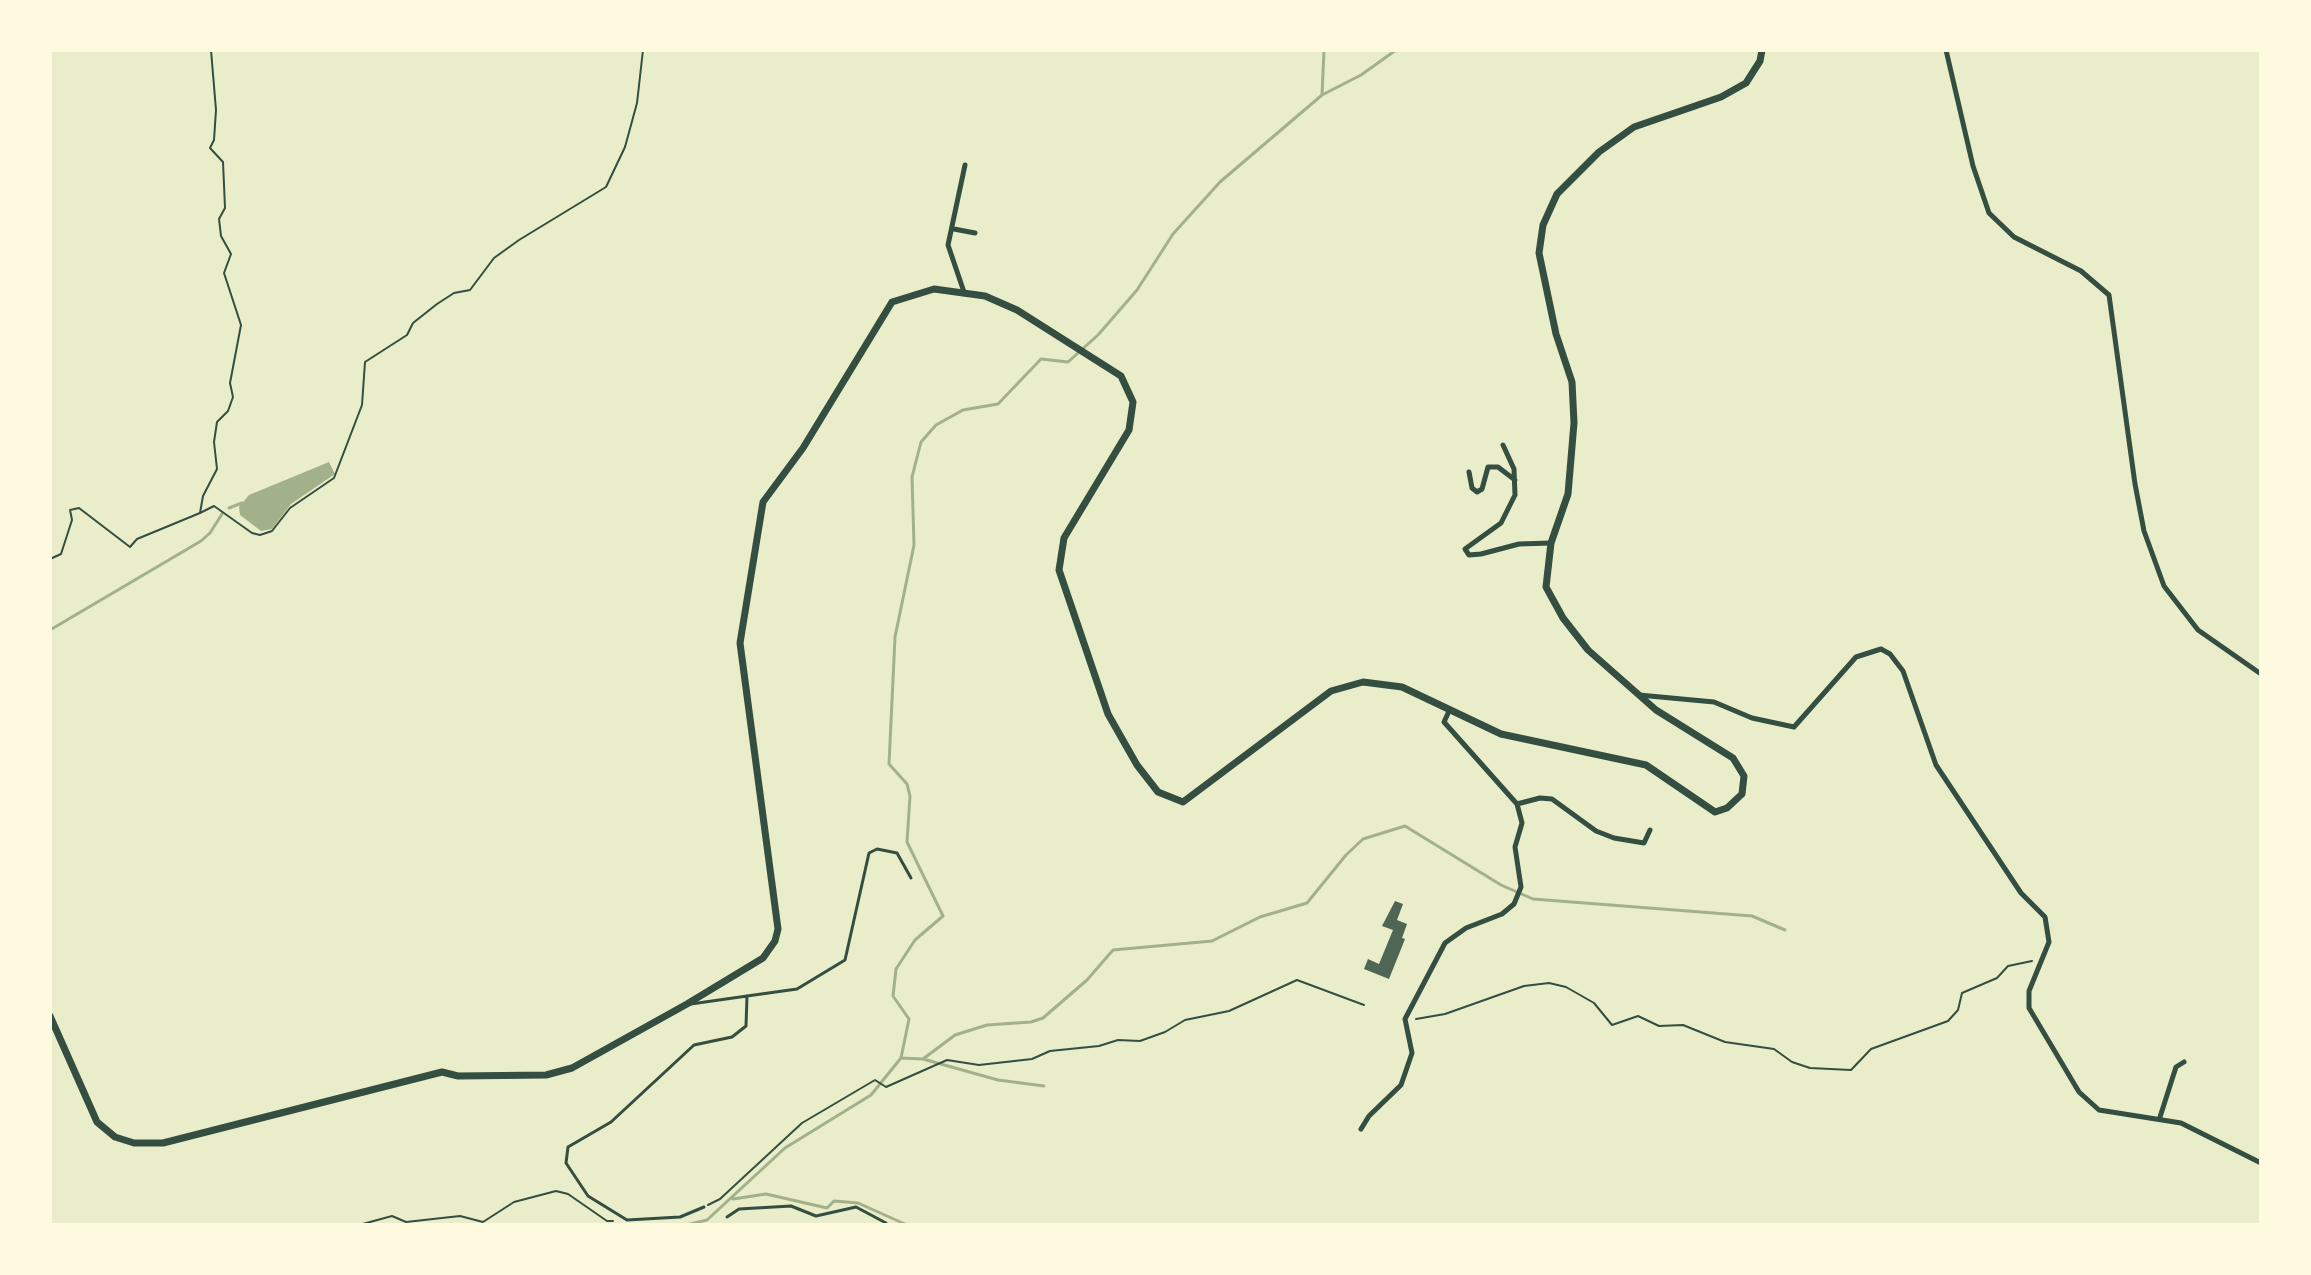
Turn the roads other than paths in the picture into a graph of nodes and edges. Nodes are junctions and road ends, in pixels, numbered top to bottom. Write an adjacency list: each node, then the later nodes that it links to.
1 (1762, 50): 10 (street)
2 (1946, 50): 11 (street)
3 (965, 165): 4 (street)
4 (954, 229): 5 (street); 6 (street)
5 (975, 233)
6 (964, 292): 13 (street); 18 (street)
7 (1503, 445): 9 (street)
8 (1469, 472): 9 (street)
9 (1516, 481): 10 (street)
10 (1551, 543): 12 (street)
11 (2261, 674)
12 (1638, 695): 13 (street); 21 (street)
13 (1451, 708): 14 (street)
14 (1517, 804): 15 (street); 22 (street)
15 (1650, 830)
16 (911, 878): 17 (lane)
17 (747, 996): 18 (lane); 24 (lane)
18 (687, 1004): 19 (street)
19 (50, 1016)
20 (2184, 1062): 21 (street)
21 (2160, 1117): 23 (street)
22 (1361, 1129)
23 (2261, 1163)
24 (704, 1207)
25 (727, 1217): 26 (lane)
26 (886, 1223)

